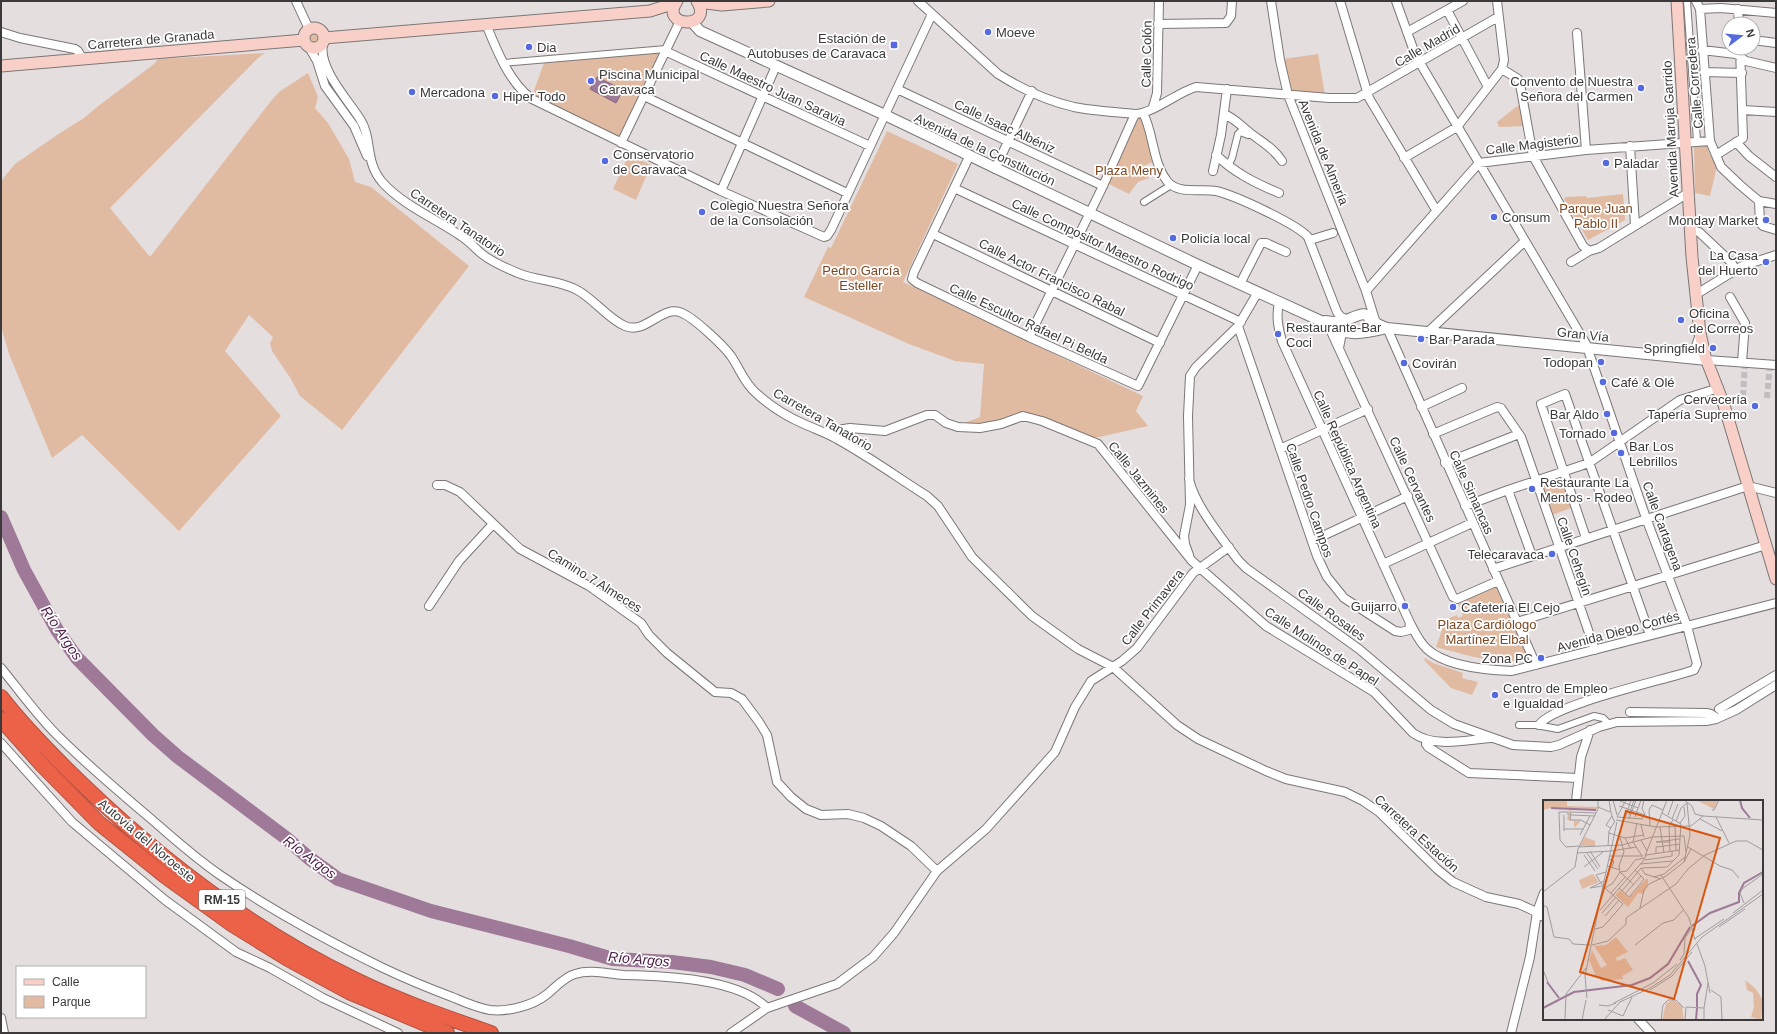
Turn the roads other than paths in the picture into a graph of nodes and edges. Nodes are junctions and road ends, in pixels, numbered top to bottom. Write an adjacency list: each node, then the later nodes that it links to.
1 (296, 1): 26 (street)
2 (769, 1): 14 (main road)
3 (918, 1): 20 (street)
4 (1158, 1): 25 (street, Calle Colón)
5 (1232, 1): 25 (street)
6 (1271, 1): 54 (street, Avenida de Almería)
7 (1340, 1): 53 (street)
8 (1396, 1): 28 (street, Calle Cartagena)
9 (1463, 1): 18 (street)
10 (1497, 1): 22 (street)
11 (1677, 1): 69 (main road, Avenida Maruja Garrido)
12 (1687, 1): 67 (street)
13 (1696, 1): 15 (street)
14 (698, 5): 23 (main road)
15 (1700, 9): 16 (street); 36 (street, Calle Corredera)
16 (1738, 9): 19 (street); 21 (street)
17 (676, 10): 23 (main road, Carretera de Granada); 24 (main road, Carretera de Granada); 35 (street)
18 (1447, 10): 28 (street); 30 (street)
19 (1776, 13)
20 (932, 14): 49 (street); 51 (street)
21 (1738, 16)
22 (1498, 17): 30 (street, Calle Madrid); 45 (street)
23 (692, 22): 43 (street, Avenida de la Constitución)
24 (486, 24): 31 (main road, Carretera de Granada); 41 (street)
25 (1158, 24): 58 (street, Calle Colón)
26 (309, 29): 31 (main road); 34 (main road)
27 (1, 32): 37 (street)
28 (1407, 32): 40 (street, Calle Cartagena)
29 (1576, 33): 76 (street)
30 (1462, 38): 40 (street, Calle Madrid); 48 (street)
31 (324, 41): 34 (main road, Carretera de Granada); 52 (street)
32 (1761, 41): 33 (street)
33 (1776, 43)
34 (306, 44): 37 (main road, Carretera de Granada); 39 (street)
35 (666, 50): 41 (street); 55 (street); 56 (street, Calle Maestro Juan Saravia)
36 (1702, 50): 38 (street); 46 (street, Calle Corredera)
37 (82, 58): 42 (main road, Carretera de Granada)
38 (1741, 58): 44 (street); 47 (street)
39 (317, 61): 52 (street); 73 (street)
40 (1420, 62): 53 (street, Calle Madrid); 64 (street, Calle Cartagena)
41 (503, 63): 71 (street)
42 (1, 66)
43 (776, 66): 56 (street); 63 (street, Avenida de la Constitución)
44 (1776, 68)
45 (1502, 69): 48 (street); 79 (street)
46 (1704, 72): 47 (street); 68 (street, Calle Corredera)
47 (1742, 73): 59 (street)
48 (1488, 87): 64 (street)
49 (897, 89): 63 (street); 66 (street, Calle Isaac Albéniz)
50 (1227, 89): 54 (street, Calle Madrid); 58 (street, Calle Madrid); 62 (street)
51 (1032, 91): 61 (street); 66 (street)
52 (342, 92): 57 (street)
53 (1367, 94): 54 (street, Calle Madrid); 81 (street)
54 (1288, 95): 119 (street, Avenida de Almería)
55 (644, 96): 71 (street); 72 (street)
56 (763, 96): 72 (street); 74 (street, Calle Maestro Juan Saravia)
57 (348, 102): 73 (street); 82 (street)
58 (1153, 107): 61 (street, Calle Madrid)
59 (1743, 110): 60 (street); 70 (street)
60 (1776, 112)
61 (1139, 114): 89 (street); 90 (street)
62 (1224, 114): 65 (street); 77 (street)
63 (885, 115): 74 (street); 80 (street, Avenida de la Constitución)
64 (1457, 127): 81 (street); 84 (street, Calle Cartagena)
65 (1249, 132): 83 (street); 85 (street)
66 (1008, 141): 86 (street); 90 (street, Calle Isaac Albéniz)
67 (1697, 141): 68 (street, Calle Magisterio); 69 (street, Calle Magisterio)
68 (1710, 141): 78 (street, Calle Corredera)
69 (1686, 142): 75 (street, Calle Magisterio); 95 (main road, Avenida Maruja Garrido)
70 (1736, 142): 78 (street); 88 (street)
71 (621, 143): 92 (street)
72 (742, 143): 92 (street); 93 (street)
73 (362, 144): 82 (street, Carretera Tanatorio)
74 (870, 146): 93 (street)
75 (1630, 146): 76 (street, Calle Magisterio); 103 (street)
76 (1586, 150): 79 (street, Calle Magisterio)
77 (1216, 155): 85 (street); 87 (street)
78 (1716, 155): 96 (street, Calle Corredera)
79 (1533, 156): 84 (street, Calle Magisterio); 111 (street)
80 (970, 157): 86 (street, Avenida de la Constitución); 91 (street)
81 (1404, 158): 100 (street)
82 (371, 161): 152 (street, Carretera Tanatorio)
83 (1282, 161)
84 (1479, 163): 100 (street, Calle Magisterio); 109 (street, Calle Cartagena)
85 (1228, 166): 94 (street)
86 (995, 169): 101 (street, Avenida de la Constitución)
87 (1213, 171)
88 (1776, 177)
89 (1171, 185): 97 (street); 108 (street)
90 (1103, 186): 101 (street)
91 (954, 188): 107 (street); 110 (street, Calle Compositor Maestro Rodrigo)
92 (721, 191): 93 (street)
93 (847, 193)
94 (1279, 193)
95 (1688, 193): 98 (street); 102 (main road, Avenida Maruja Garrido)
96 (1759, 200): 99 (street); 105 (street)
97 (1144, 202)
98 (1673, 202): 102 (street); 103 (street)
99 (1776, 204)
100 (1436, 210): 119 (street, Calle Magisterio)
101 (1089, 213): 110 (street); 115 (street, Avenida de la Constitución)
102 (1690, 215): 104 (main road, Avenida Maruja Garrido)
103 (1635, 225): 111 (street)
104 (1690, 229): 116 (street); 121 (main road, Avenida Maruja Garrido)
105 (1776, 230)
106 (1333, 232): 108 (street)
107 (933, 234): 118 (street, Calle Actor Francisco Rabal); 135 (street, Calle Escultor Rafael Pi Belda)
108 (1310, 240): 125 (street)
109 (1525, 241): 130 (street, Calle Cartagena); 132 (street)
110 (1074, 243): 118 (street); 122 (street, Calle Compositor Maestro Rodrigo)
111 (1589, 251): 114 (street)
112 (1286, 252): 117 (street)
113 (1776, 255): 116 (street)
114 (1571, 262)
115 (1198, 265): 117 (street, Avenida de la Constitución); 122 (street)
116 (1733, 272): 121 (street)
117 (1240, 284): 120 (street, Avenida de la Constitución)
118 (1052, 290): 135 (street); 136 (street, Calle Actor Francisco Rabal)
119 (1366, 291): 126 (street, Avenida de Almería)
120 (1258, 292): 124 (street, Avenida de la Constitución); 128 (street)
121 (1695, 294): 134 (main road, Avenida Maruja Garrido)
122 (1182, 295): 128 (street, Calle Compositor Maestro Rodrigo); 136 (street)
123 (1730, 297): 144 (street)
124 (1279, 302): 127 (street, Avenida de la Constitución); 151 (street, Calle República Argentina)
125 (1350, 319): 126 (street); 127 (street); 131 (street); 133 (street)
126 (1376, 319): 132 (street, Gran Vía); 133 (street); 133 (street); 149 (street, Calle Simancas)
127 (1321, 321): 129 (street)
128 (1239, 324): 156 (street, Calle Pedro Campos); 160 (street)
129 (1329, 327): 131 (street); 138 (street, Calle Cervantes)
130 (1577, 328): 137 (street); 139 (street, Calle Cartagena)
131 (1342, 332): 133 (street); 138 (street)
132 (1428, 332): 137 (street, Gran Vía)
133 (1360, 333)
134 (1700, 333): 141 (street); 142 (main road, Avenida Maruja Garrido)
135 (1030, 337): 136 (street, Calle Escultor Rafael Pi Belda)
136 (1160, 343)
137 (1562, 345): 139 (street, Gran Vía)
138 (1339, 348): 150 (street, Calle Cervantes)
139 (1588, 348): 140 (street, Gran Vía); 146 (street, Calle Cartagena)
140 (1611, 350): 141 (street, Gran Vía); 146 (street)
141 (1680, 357): 142 (street, Gran Vía)
142 (1707, 360): 143 (street, Gran Vía); 147 (main road, Avenida Maruja Garrido)
143 (1728, 361): 144 (street, Gran Vía); 147 (street)
144 (1742, 362): 145 (street, Gran Vía)
145 (1776, 365)
146 (1595, 366): 155 (street, Calle Cartagena)
147 (1717, 382): 155 (street); 163 (main road, Avenida Maruja Garrido)
148 (1462, 388): 149 (street)
149 (1421, 407): 153 (street, Calle Simancas)
150 (1368, 409): 151 (street); 166 (street, Calle Cervantes)
151 (1322, 429): 156 (street); 170 (street, Calle República Argentina)
152 (824, 432): 177 (street, Calle Jazmines); 201 (street, Carretera Tanatorio)
153 (1433, 434): 154 (street, Calle Cehegín); 157 (street, Calle Simancas)
154 (1519, 434): 157 (street); 161 (street, Calle Cehegín)
155 (1620, 440): 158 (street); 171 (street, Calle Cartagena)
156 (1280, 449): 178 (street, Calle Pedro Campos)
157 (1445, 463): 167 (street, Calle Simancas)
158 (1590, 463): 159 (street); 159 (street); 175 (street)
159 (1563, 472): 161 (street); 176 (street)
160 (1190, 479): 168 (street, Calle Rosales); 169 (street)
161 (1535, 480): 164 (street); 180 (street, Calle Cehegín)
162 (437, 485): 173 (street, Camino 7 Almeces)
163 (1748, 486): 165 (street); 171 (street); 181 (main road, Avenida Maruja Garrido)
164 (1508, 490): 167 (street); 183 (street)
165 (1776, 493)
166 (1408, 496): 170 (street); 179 (street, Calle Cervantes)
167 (1465, 506): 172 (street, Calle Simancas)
168 (1202, 507): 169 (street); 182 (street, Calle Rosales)
169 (1189, 510): 174 (street)
170 (1362, 518): 178 (street); 185 (street, Calle República Argentina)
171 (1646, 518): 175 (street); 188 (street, Calle Cartagena)
172 (1472, 522): 179 (street); 186 (street, Calle Simancas)
173 (494, 524): 194 (street); 219 (street, Camino 7 Almeces)
174 (1185, 530): 177 (street); 184 (street)
175 (1613, 530): 176 (street); 191 (street)
176 (1586, 538): 180 (street)
177 (1173, 539): 184 (street, Calle Jazmines)
178 (1312, 541): 196 (street, Calle Pedro Campos)
179 (1429, 542): 185 (street); 190 (street, Calle Cervantes)
180 (1559, 546): 183 (street); 192 (street, Calle Cehegín)
181 (1766, 546): 188 (street); 189 (main road, Avenida Maruja Garrido)
182 (1229, 547): 187 (street, Calle Primavera); 214 (street, Calle Rosales)
183 (1532, 556): 186 (street)
184 (1192, 561): 187 (street, Calle Molinos de Papel)
185 (1383, 564): 196 (street, Calle República Argentina)
186 (1493, 569): 190 (street, Calle Simancas)
187 (1196, 570): 201 (street, Calle Primavera); 215 (street, Calle Molinos de Papel)
188 (1668, 575): 191 (street); 197 (street, Calle Cartagena)
189 (1776, 579)
190 (1498, 581): 195 (street, Calle Simancas)
191 (1634, 586): 192 (street); 198 (street)
192 (1578, 602): 195 (street); 199 (street, Calle Cehegín)
193 (1776, 603): 197 (street, Avenida Diego Cortés)
194 (429, 606)
195 (1518, 622): 200 (street, Calle Simancas)
196 (1410, 623): 200 (street, Avenida Diego Cortés)
197 (1687, 626): 198 (street, Avenida Diego Cortés); 212 (street, Calle Cartagena)
198 (1650, 635): 199 (street, Avenida Diego Cortés)
199 (1595, 650): 200 (street, Avenida Diego Cortés)
200 (1536, 665)
201 (1113, 667): 219 (street, Calle Primavera); 221 (street, Carretera Estación)
202 (1, 668): 222 (street)
203 (1776, 675): 206 (street)
204 (1776, 686): 208 (street, Calle Molinos de Papel)
205 (1, 697): 228 (highway, Autovía del Noroeste / RM-15)
206 (1719, 708)
207 (1630, 712): 208 (street)
208 (1717, 718): 210 (street, Calle Molinos de Papel)
209 (1, 719): 227 (highway, Autovía del Noroeste / RM-15)
210 (1609, 724): 212 (street); 213 (street, Calle Molinos de Papel)
211 (1519, 725): 212 (street)
212 (1538, 725)
213 (1590, 730): 214 (street, Calle Molinos de Papel); 217 (street)
214 (1491, 738): 215 (street, Calle Molinos de Papel)
215 (1428, 740): 217 (street)
216 (1, 744): 226 (street)
217 (1578, 778): 218 (street)
218 (1576, 800)
219 (937, 871): 222 (street, Calle Primavera)
220 (1543, 898): 221 (street)
221 (1540, 915): 230 (street)
222 (767, 1008): 229 (street, Calle Primavera)
223 (1, 1018): 225 (street)
224 (1639, 1020): 231 (street)
225 (4, 1033)
226 (398, 1033)
227 (447, 1033)
228 (491, 1033)
229 (731, 1033)
230 (1511, 1033)
231 (1651, 1033)

